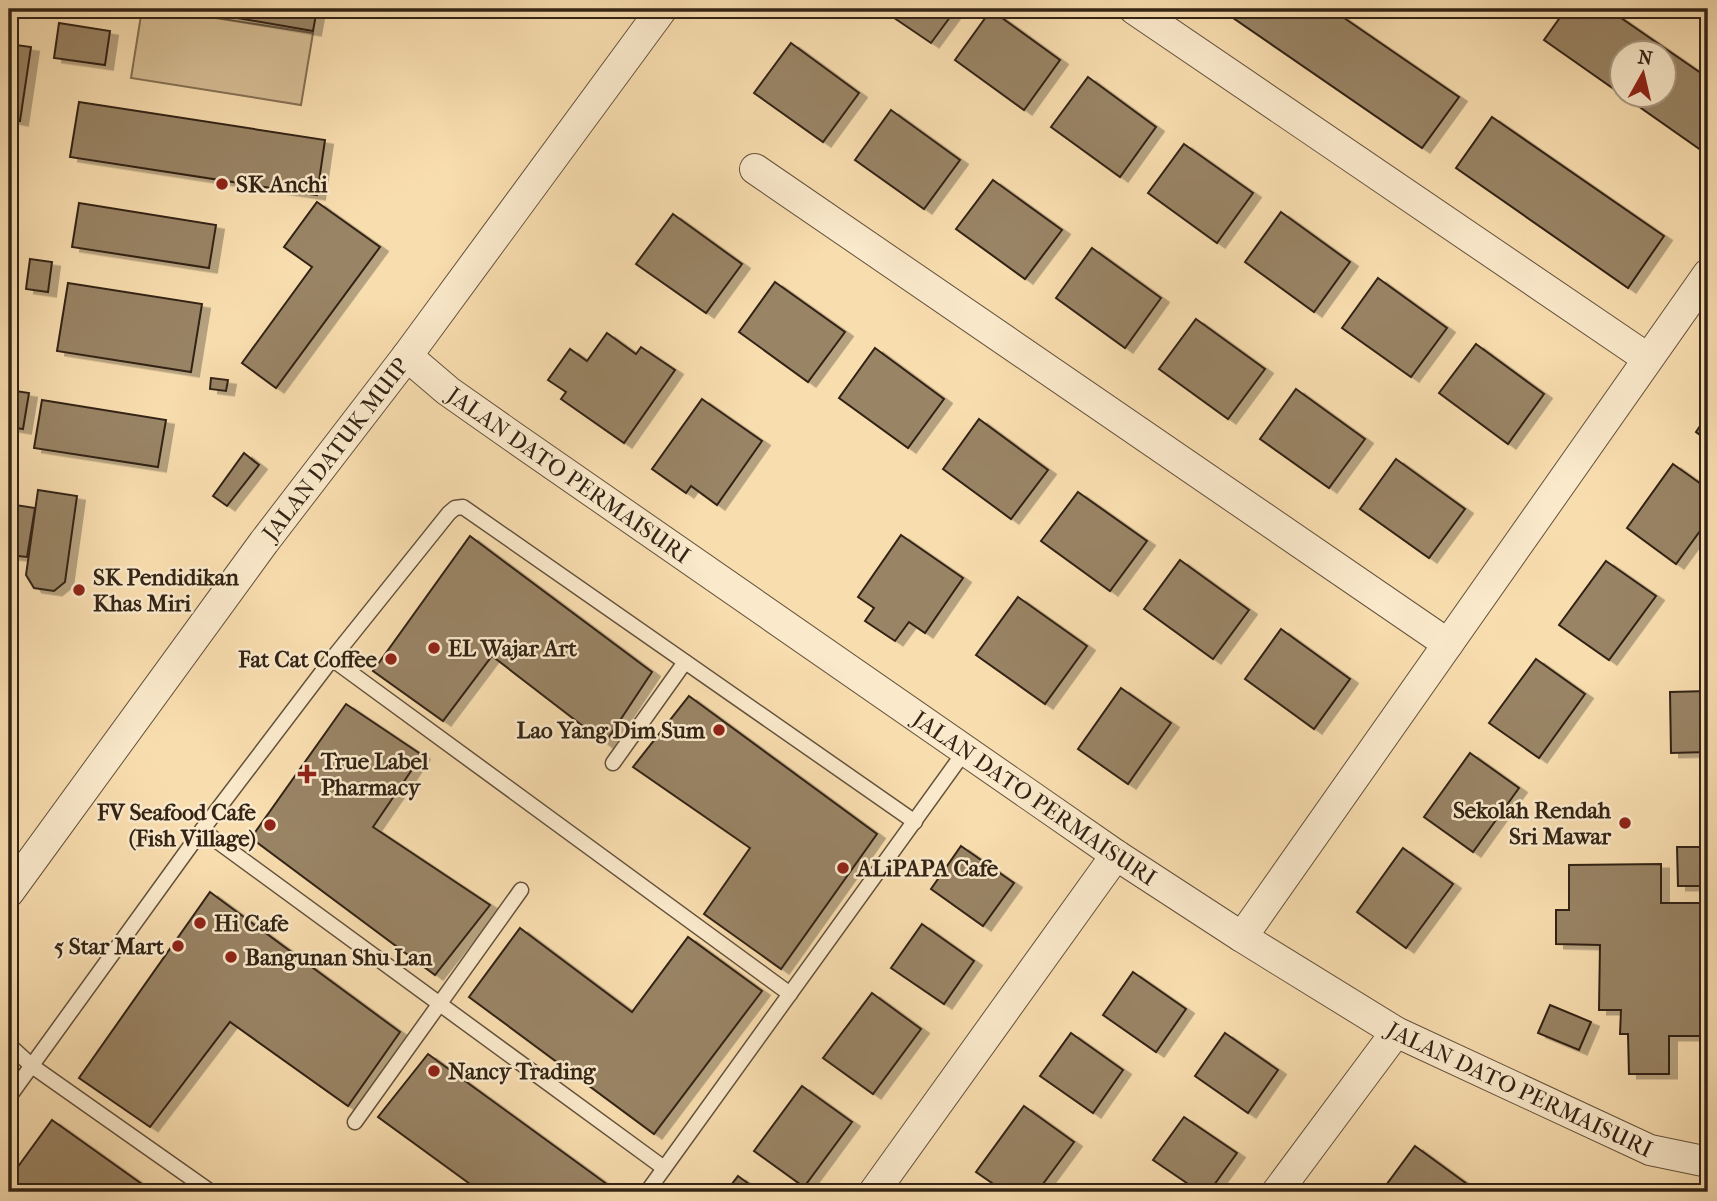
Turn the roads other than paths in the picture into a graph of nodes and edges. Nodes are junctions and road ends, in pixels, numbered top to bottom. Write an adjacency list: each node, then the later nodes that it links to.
1 (662, 9): 5 (street, JALAN DATUK MUIP)
2 (1134, 9): 6 (street)
3 (755, 169): 7 (street)
4 (1708, 274): 6 (street)
5 (407, 356): 10 (street, JALAN DATO PERMAISURI); 16 (street, JALAN DATUK MUIP)
6 (1647, 358): 7 (street)
7 (1448, 644): 17 (street)
8 (332, 659): 9 (lane); 13 (lane); 18 (lane)
9 (685, 662): 11 (lane); 12 (lane)
10 (965, 751): 12 (lane); 14 (street, JALAN DATO PERMAISURI)
11 (613, 763)
12 (915, 822): 18 (lane)
13 (201, 830): 19 (lane); 22 (lane)
14 (1116, 855): 17 (street, JALAN DATO PERMAISURI); 29 (street)
15 (522, 890): 19 (lane)
16 (9, 892)
17 (1242, 937): 20 (street, JALAN DATO PERMAISURI)
18 (790, 994): 26 (lane)
19 (438, 1003): 24 (lane); 26 (lane)
20 (1396, 1032): 25 (street, JALAN DATO PERMAISURI); 30 (street)
21 (9, 1045): 22 (lane)
22 (32, 1066): 23 (lane); 27 (lane)
23 (9, 1097)
24 (355, 1122)
25 (1708, 1162)
26 (664, 1168): 28 (lane)
27 (211, 1192)
28 (647, 1192)
29 (874, 1192)
30 (1277, 1192)

